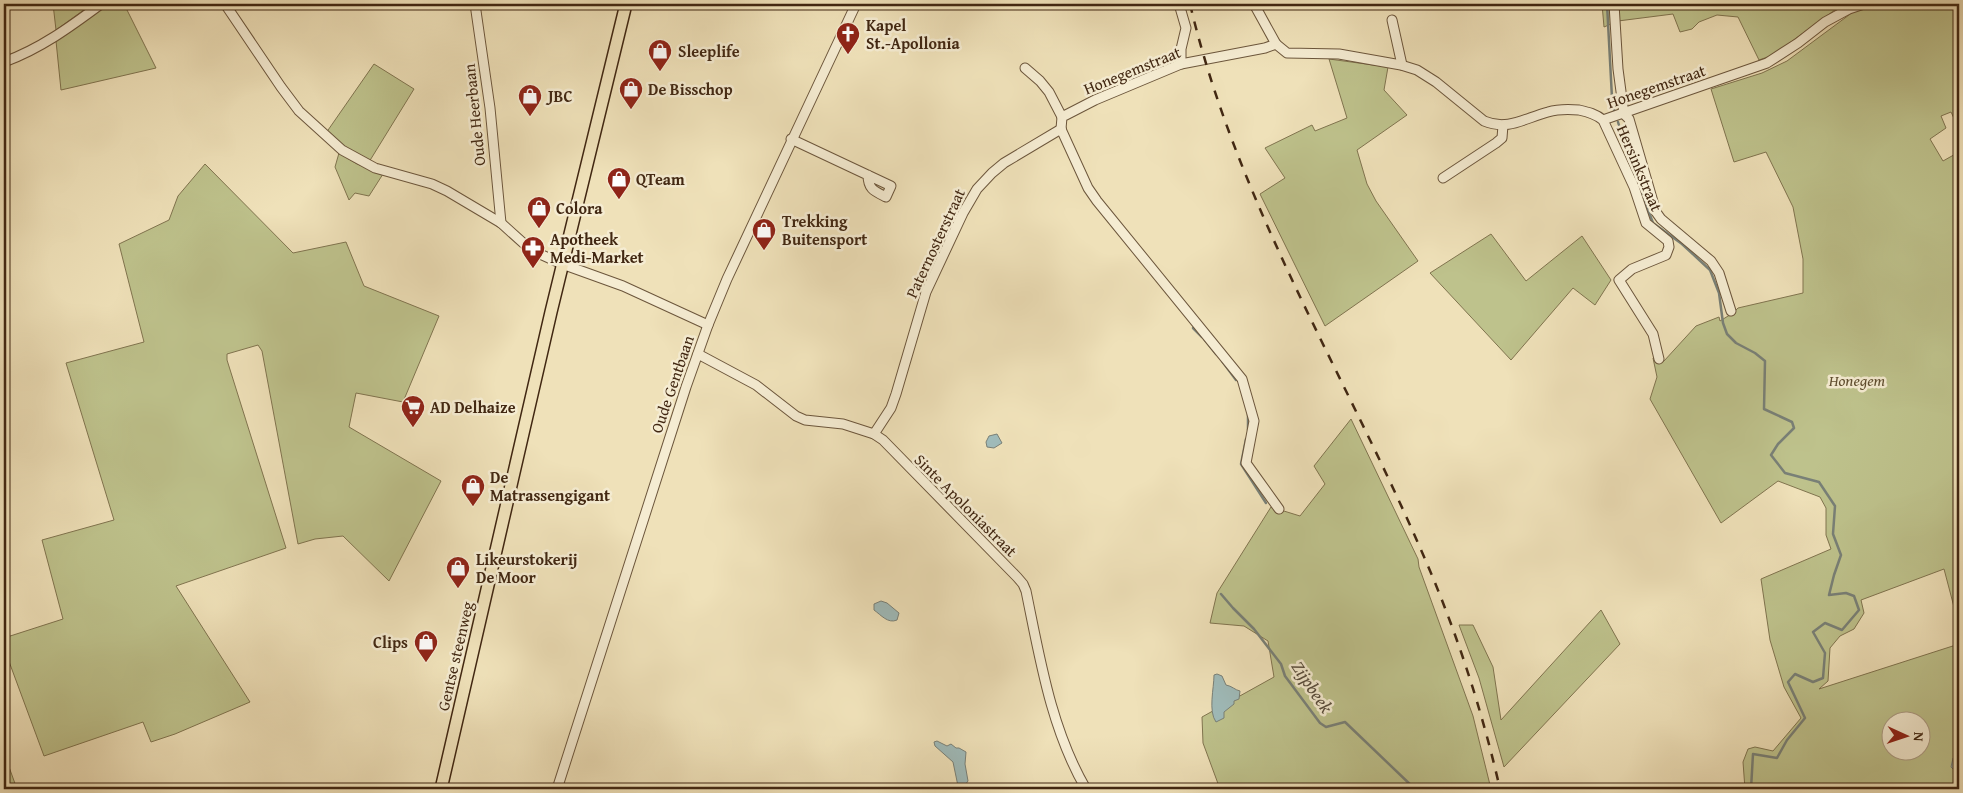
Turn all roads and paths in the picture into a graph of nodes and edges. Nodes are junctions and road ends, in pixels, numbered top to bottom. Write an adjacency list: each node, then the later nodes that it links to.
1 (101, 4): 12 (street)
2 (225, 4): 24 (street)
3 (475, 4): 24 (street, Oude Heerbaan)
4 (626, 4): 25 (main road, Gentse steenweg)
5 (1179, 4): 13 (street)
6 (1254, 4): 11 (street)
7 (1614, 4): 16 (street)
8 (1864, 4): 16 (street, Honegemstraat)
9 (853, 5): 21 (street, Oude Gentbaan)
10 (1392, 20): 14 (street)
11 (1276, 44): 13 (street, Honegemstraat); 14 (street)
12 (4, 62)
13 (1181, 64): 17 (street, Honegemstraat)
14 (1402, 65): 19 (street)
15 (1024, 68): 17 (street)
16 (1624, 114): 18 (street, Honegemstraat); 26 (street)
17 (1062, 116): 20 (street)
18 (1603, 120): 19 (street, Honegemstraat); 29 (street, Hersinkstraat)
19 (1503, 125): 23 (street)
20 (1061, 129): 30 (street, Paternosterstraat); 31 (street)
21 (791, 139): 22 (street); 27 (street, Oude Gentbaan)
22 (868, 176)
23 (1443, 178)
24 (501, 223): 25 (street)
25 (562, 264): 27 (street); 32 (main road, Gentse steenweg)
26 (1731, 311)
27 (708, 325): 28 (street, Oude Gentbaan)
28 (698, 354): 30 (street, Sinte Apoloniastraat); 33 (street, Oude Gentbaan)
29 (1659, 359)
30 (874, 434): 34 (street, Sinte Apoloniastraat)
31 (1276, 506)
32 (441, 789)
33 (557, 789)
34 (1086, 789)

